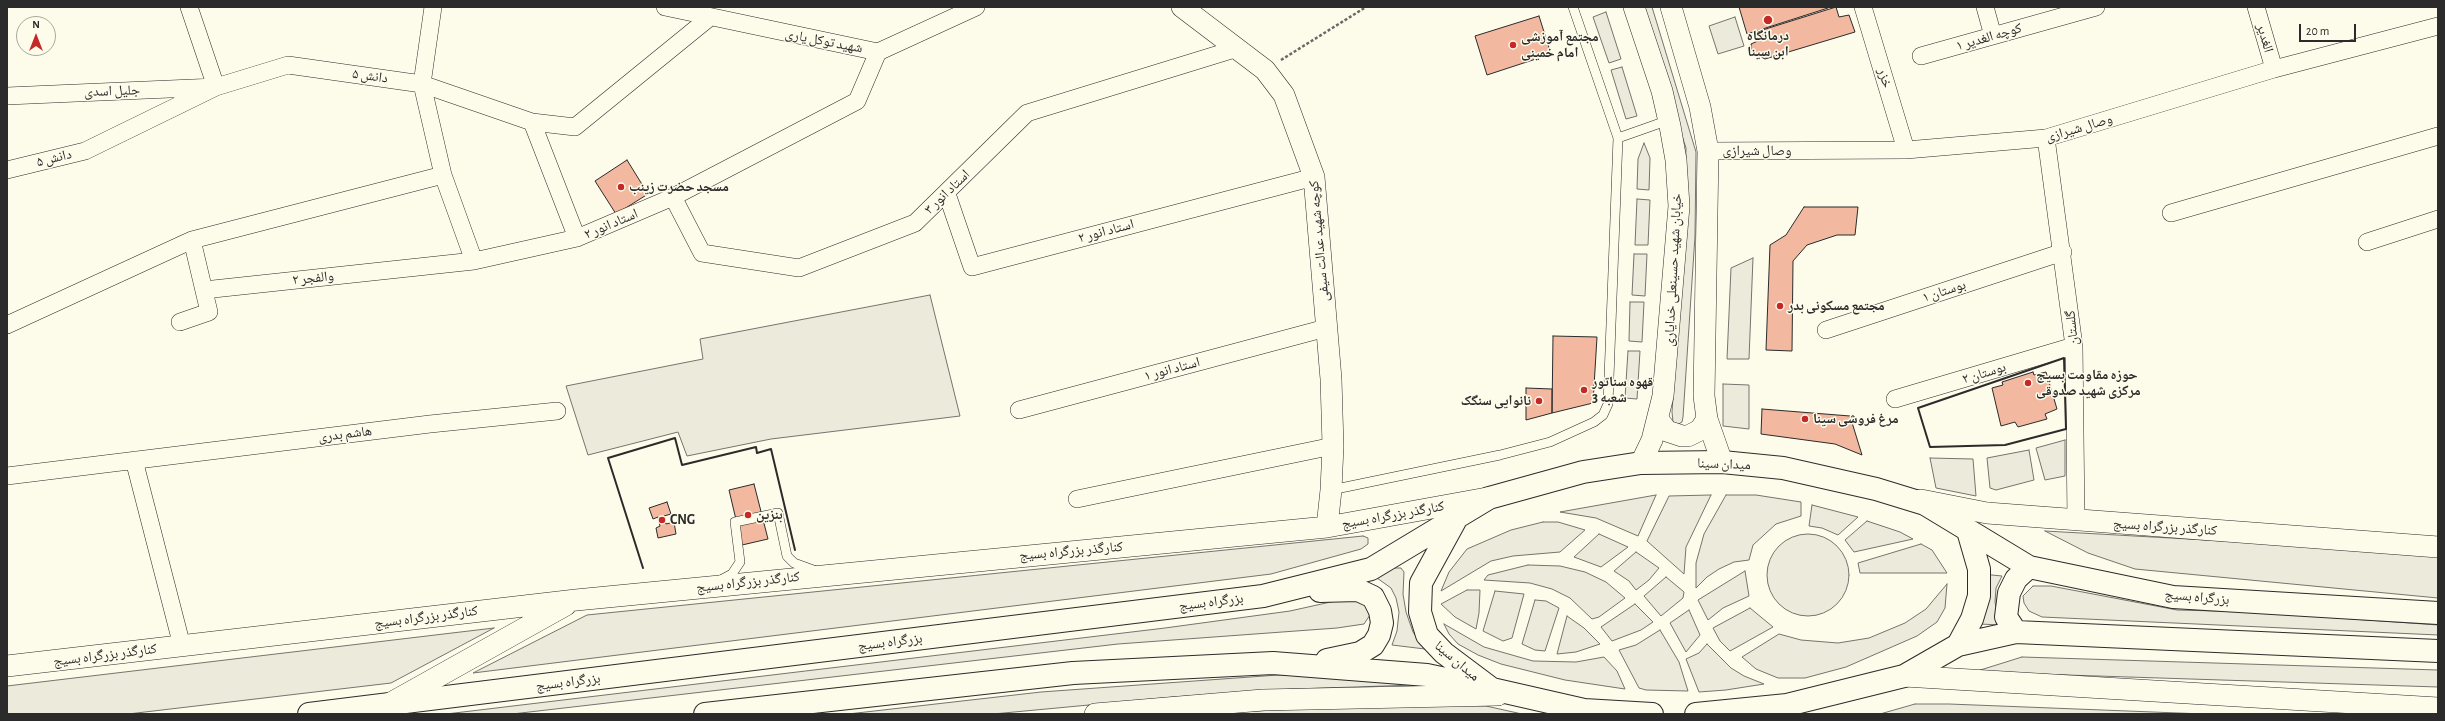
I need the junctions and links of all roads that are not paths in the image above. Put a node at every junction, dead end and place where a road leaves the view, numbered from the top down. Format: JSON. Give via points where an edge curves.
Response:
{"nodes":[{"id":1,"x":189,"y":7,"type":"edge"},
{"id":2,"x":433,"y":7,"type":"edge"},
{"id":3,"x":665,"y":7,"type":"edge"},
{"id":4,"x":976,"y":7,"type":"edge"},
{"id":5,"x":1182,"y":7,"type":"edge"},
{"id":6,"x":1574,"y":7,"type":"edge"},
{"id":7,"x":1634,"y":7,"type":"edge"},
{"id":8,"x":1671,"y":7,"type":"edge"},
{"id":9,"x":1863,"y":7,"type":"edge"},
{"id":10,"x":1985,"y":7,"type":"edge"},
{"id":11,"x":2096,"y":7,"type":"edge"},
{"id":12,"x":2256,"y":7,"type":"edge"},
{"id":13,"x":709,"y":18,"type":"junction"},
{"id":14,"x":2437,"y":28,"type":"edge"},
{"id":15,"x":1994,"y":36,"type":"junction"},
{"id":16,"x":1235,"y":49,"type":"junction"},
{"id":17,"x":878,"y":52,"type":"junction"},
{"id":18,"x":1921,"y":56,"type":"dead end"},
{"id":19,"x":2274,"y":69,"type":"junction"},
{"id":20,"x":422,"y":84,"type":"junction"},
{"id":21,"x":216,"y":87,"type":"junction"},
{"id":22,"x":7,"y":96,"type":"edge"},
{"id":23,"x":1668,"y":120,"type":"junction"},
{"id":24,"x":532,"y":122,"type":"junction"},
{"id":25,"x":2438,"y":136,"type":"edge"},
{"id":26,"x":1618,"y":138,"type":"junction"},
{"id":27,"x":2046,"y":138,"type":"junction"},
{"id":28,"x":1906,"y":150,"type":"junction"},
{"id":29,"x":1708,"y":151,"type":"junction"},
{"id":30,"x":7,"y":170,"type":"edge"},
{"id":31,"x":443,"y":175,"type":"junction"},
{"id":32,"x":1314,"y":177,"type":"junction"},
{"id":33,"x":946,"y":194,"type":"junction"},
{"id":34,"x":673,"y":197,"type":"junction"},
{"id":35,"x":2171,"y":213,"type":"dead end"},
{"id":36,"x":2438,"y":219,"type":"edge"},
{"id":37,"x":577,"y":238,"type":"junction"},
{"id":38,"x":192,"y":240,"type":"junction"},
{"id":39,"x":2367,"y":242,"type":"dead end"},
{"id":40,"x":2063,"y":252,"type":"junction"},
{"id":41,"x":474,"y":261,"type":"junction"},
{"id":42,"x":204,"y":290,"type":"junction"},
{"id":43,"x":180,"y":322,"type":"dead end"},
{"id":44,"x":7,"y":325,"type":"edge"},
{"id":45,"x":1326,"y":328,"type":"junction"},
{"id":46,"x":1826,"y":330,"type":"dead end"},
{"id":47,"x":2074,"y":346,"type":"junction"},
{"id":48,"x":1895,"y":400,"type":"dead end"},
{"id":49,"x":1019,"y":410,"type":"dead end"},
{"id":50,"x":557,"y":411,"type":"dead end"},
{"id":51,"x":1658,"y":419,"type":"junction"},
{"id":52,"x":1707,"y":419,"type":"junction"},
{"id":53,"x":1333,"y":446,"type":"junction"},
{"id":54,"x":134,"y":460,"type":"junction"},
{"id":55,"x":1722,"y":462,"type":"junction"},
{"id":56,"x":1641,"y":463,"type":"junction"},
{"id":57,"x":7,"y":476,"type":"edge"},
{"id":58,"x":1331,"y":490,"type":"junction"},
{"id":59,"x":1893,"y":494,"type":"junction"},
{"id":60,"x":1489,"y":498,"type":"junction"},
{"id":61,"x":1077,"y":499,"type":"dead end"},
{"id":62,"x":1456,"y":520,"type":"junction"},
{"id":63,"x":2076,"y":520,"type":"junction"},
{"id":64,"x":1327,"y":527,"type":"junction"},
{"id":65,"x":1968,"y":531,"type":"junction"},
{"id":66,"x":2438,"y":547,"type":"edge"},
{"id":67,"x":2029,"y":567,"type":"junction"},
{"id":68,"x":823,"y":574,"type":"junction"},
{"id":69,"x":709,"y":586,"type":"junction"},
{"id":70,"x":1263,"y":596,"type":"junction"},
{"id":71,"x":576,"y":600,"type":"junction"},
{"id":72,"x":2438,"y":613,"type":"edge"},
{"id":73,"x":2016,"y":632,"type":"junction"},
{"id":74,"x":1958,"y":645,"type":"junction"},
{"id":75,"x":182,"y":646,"type":"junction"},
{"id":76,"x":2438,"y":652,"type":"edge"},
{"id":77,"x":1273,"y":663,"type":"junction"},
{"id":78,"x":7,"y":666,"type":"edge"},
{"id":79,"x":1904,"y":676,"type":"junction"},
{"id":80,"x":1492,"y":689,"type":"junction"},
{"id":81,"x":1515,"y":694,"type":"junction"},
{"id":82,"x":388,"y":704,"type":"junction"},
{"id":83,"x":2438,"y":708,"type":"edge"},
{"id":84,"x":1783,"y":710,"type":"edge"},
{"id":85,"x":309,"y":714,"type":"edge"},
{"id":86,"x":705,"y":714,"type":"edge"},
{"id":87,"x":1095,"y":714,"type":"edge"},
{"id":88,"x":1652,"y":714,"type":"edge"},
{"id":89,"x":1696,"y":714,"type":"edge"}],
"edges":[{"from":1,"to":21,"type":"street"},
{"from":2,"to":20,"type":"street"},
{"from":3,"to":13,"type":"street","name":"شهید توکل یاری"},
{"from":4,"to":17,"type":"street","name":"شهید توکل یاری"},
{"from":5,"to":16,"type":"street","name":"کوچه شهید عدالت سیفی"},
{"from":6,"to":26,"type":"lane"},
{"from":7,"to":23,"type":"street","name":"خیابان شهید حسینعلی خدایاری","via":[[1662,91]]},
{"from":8,"to":29,"type":"street","via":[[1698,100]]},
{"from":9,"to":28,"type":"street","name":"خزر"},
{"from":10,"to":15,"type":"street"},
{"from":11,"to":15,"type":"street","name":"کوچه الغدیر ۱"},
{"from":12,"to":19,"type":"street","name":"الغدیر"},
{"from":13,"to":17,"type":"street","name":"شهید توکل یاری"},
{"from":13,"to":24,"type":"street","name":"دانش ۵","via":[[576,127]]},
{"from":14,"to":19,"type":"street","name":"وصال شیرازی"},
{"from":15,"to":18,"type":"street","name":"کوچه الغدیر ۱"},
{"from":16,"to":32,"type":"street","name":"کوچه شهید عدالت سیفی","via":[[1265,70],[1284,95]]},
{"from":16,"to":33,"type":"street","name":"استاد انور ۳","via":[[1026,113]]},
{"from":17,"to":34,"type":"street","name":"استاد انور ۲","via":[[857,101]]},
{"from":19,"to":27,"type":"street","name":"وصال شیرازی"},
{"from":20,"to":21,"type":"street","name":"دانش ۵","via":[[288,65]]},
{"from":20,"to":24,"type":"street","name":"دانش ۵"},
{"from":20,"to":31,"type":"street"},
{"from":21,"to":22,"type":"street","name":"جلیل اسدی"},
{"from":21,"to":30,"type":"street","name":"دانش ۵","via":[[85,151]]},
{"from":23,"to":26,"type":"lane"},
{"from":23,"to":51,"type":"street","name":"خیابان شهید حسینعلی خدایاری","via":[[1676,160],[1679,206],[1667,360]]},
{"from":24,"to":37,"type":"street"},
{"from":25,"to":35,"type":"street"},
{"from":26,"to":58,"type":"lane","via":[[1608,404],[1603,415],[1594,422],[1550,442],[1500,456]]},
{"from":27,"to":28,"type":"street","name":"وصال شیرازی"},
{"from":27,"to":40,"type":"street","name":"گلستان"},
{"from":28,"to":29,"type":"street","name":"وصال شیرازی"},
{"from":29,"to":52,"type":"street","via":[[1704,369]]},
{"from":31,"to":38,"type":"street"},
{"from":31,"to":41,"type":"street"},
{"from":32,"to":33,"type":"street","name":"استاد انور ۲","via":[[972,267]]},
{"from":32,"to":45,"type":"street","name":"کوچه شهید عدالت سیفی"},
{"from":33,"to":34,"type":"street","name":"استاد انور ۳","via":[[915,223],[799,268],[702,253]]},
{"from":34,"to":37,"type":"street","name":"استاد انور ۲"},
{"from":36,"to":39,"type":"street"},
{"from":37,"to":41,"type":"street","name":"استاد انور ۲"},
{"from":38,"to":42,"type":"street"},
{"from":38,"to":44,"type":"street"},
{"from":40,"to":46,"type":"street","name":"بوستان ۱"},
{"from":40,"to":47,"type":"street","name":"گلستان"},
{"from":41,"to":42,"type":"street","name":"والفجر ۲"},
{"from":42,"to":43,"type":"street","via":[[209,312]]},
{"from":45,"to":49,"type":"street","name":"استاد انور ۱"},
{"from":45,"to":53,"type":"street","name":"کوچه شهید عدالت سیفی"},
{"from":47,"to":48,"type":"street","name":"بوستان ۲"},
{"from":47,"to":63,"type":"street","name":"گلستان"},
{"from":50,"to":54,"type":"street","name":"هاشم بدری"},
{"from":51,"to":52,"type":"street","via":[[1667,431],[1682,436],[1700,430]]},
{"from":51,"to":56,"type":"street","name":"خیابان شهید حسینعلی خدایاری"},
{"from":52,"to":55,"type":"street"},
{"from":53,"to":58,"type":"street","name":"کوچه شهید عدالت سیفی"},
{"from":53,"to":61,"type":"street"},
{"from":54,"to":57,"type":"street","name":"هاشم بدری"},
{"from":54,"to":75,"type":"street"},
{"from":55,"to":56,"type":"highway","name":"میدان سینا"},
{"from":55,"to":59,"type":"highway","name":"میدان سینا","via":[[1783,468]]},
{"from":56,"to":60,"type":"highway","name":"میدان سینا","via":[[1583,472]]},
{"from":58,"to":64,"type":"street","name":"کوچه شهید عدالت سیفی"},
{"from":59,"to":63,"type":"street","name":"کنارگذر بزرگراه بسیج","via":[[1987,513]]},
{"from":59,"to":65,"type":"highway","name":"میدان سینا","via":[[1925,504]]},
{"from":60,"to":62,"type":"highway","name":"میدان سینا"},
{"from":60,"to":64,"type":"street","name":"کنارگذر بزرگراه بسیج"},
{"from":62,"to":70,"type":"highway","name":"بزرگراه بسیج","via":[[1371,569]]},
{"from":62,"to":80,"type":"highway","name":"میدان سینا","via":[[1421,583],[1420,612],[1427,635],[1444,653]]},
{"from":63,"to":66,"type":"street","name":"کنارگذر بزرگراه بسیج"},
{"from":64,"to":68,"type":"street","name":"کنارگذر بزرگراه بسیج"},
{"from":65,"to":67,"type":"highway","name":"بزرگراه بسیج"},
{"from":65,"to":74,"type":"highway","via":[[1979,569],[1979,596],[1972,619]]},
{"from":67,"to":72,"type":"highway","name":"بزرگراه بسیج","via":[[2174,597]]},
{"from":67,"to":73,"type":"highway","via":[[2016,579],[2008,592],[2006,617]]},
{"from":68,"to":69,"type":"street","name":"کنارگذر بزرگراه بسیج"},
{"from":68,"to":69,"type":"lane","via":[[794,563],[787,556],[778,513],[735,522],[740,562],[732,574]]},
{"from":69,"to":71,"type":"street","name":"کنارگذر بزرگراه بسیج"},
{"from":70,"to":77,"type":"highway","via":[[1341,589],[1358,590],[1373,597],[1380,611],[1382,623],[1380,636],[1373,645],[1360,653],[1332,659]]},
{"from":70,"to":82,"type":"highway","name":"بزرگراه بسیج"},
{"from":71,"to":75,"type":"street","name":"کنارگذر بزرگراه بسیج"},
{"from":71,"to":82,"type":"street"},
{"from":73,"to":74,"type":"highway"},
{"from":73,"to":76,"type":"highway","via":[[2167,637]]},
{"from":74,"to":79,"type":"highway"},
{"from":75,"to":78,"type":"street","name":"کنارگذر بزرگراه بسیج"},
{"from":77,"to":80,"type":"highway","via":[[1427,675]]},
{"from":77,"to":86,"type":"highway","via":[[1073,673]]},
{"from":79,"to":83,"type":"street"},
{"from":79,"to":84,"type":"highway"},
{"from":80,"to":81,"type":"highway","name":"میدان سینا"},
{"from":81,"to":87,"type":"street","via":[[1263,700]]},
{"from":81,"to":88,"type":"highway","name":"میدان سینا","via":[[1584,710]]},
{"from":82,"to":85,"type":"highway","name":"بزرگراه بسیج"},
{"from":84,"to":89,"type":"highway"}]}
